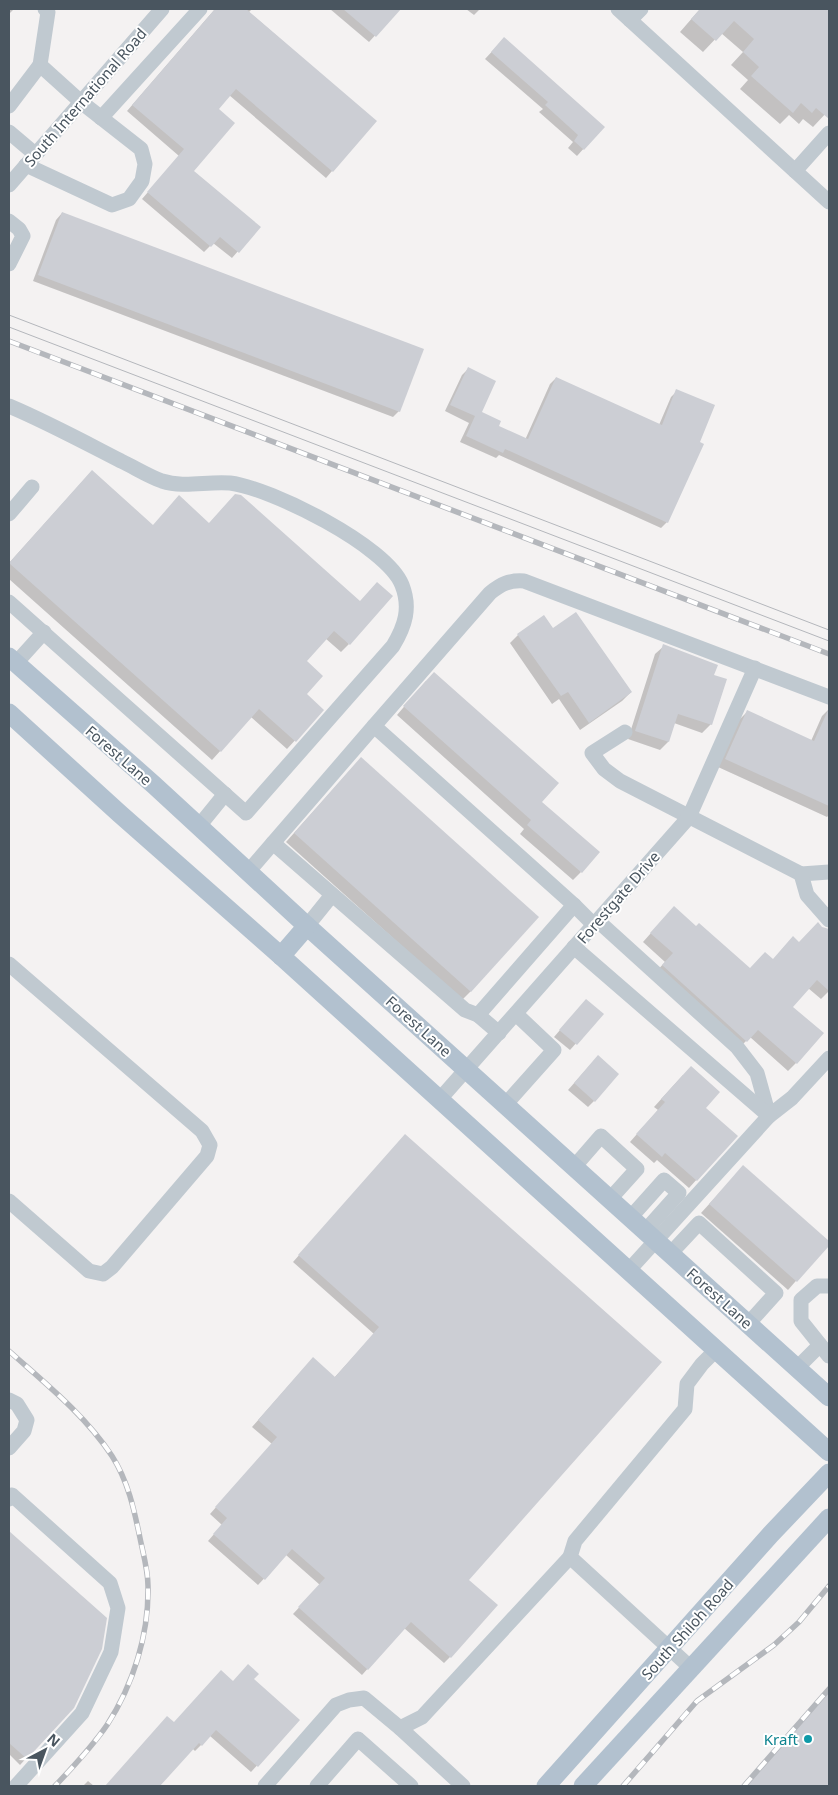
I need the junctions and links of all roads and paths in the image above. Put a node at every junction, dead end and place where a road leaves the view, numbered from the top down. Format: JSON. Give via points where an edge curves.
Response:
{"nodes":[{"id":1,"x":45,"y":9,"type":"edge"},
{"id":2,"x":162,"y":9,"type":"edge"},
{"id":3,"x":200,"y":9,"type":"edge"},
{"id":4,"x":618,"y":9,"type":"edge"},
{"id":5,"x":641,"y":9,"type":"edge"},
{"id":6,"x":630,"y":20,"type":"junction"},
{"id":7,"x":40,"y":65,"type":"junction"},
{"id":8,"x":81,"y":102,"type":"junction"},
{"id":9,"x":9,"y":106,"type":"edge"},
{"id":10,"x":101,"y":118,"type":"junction"},
{"id":11,"x":9,"y":132,"type":"edge"},
{"id":12,"x":829,"y":133,"type":"edge"},
{"id":13,"x":30,"y":160,"type":"junction"},
{"id":14,"x":795,"y":171,"type":"junction"},
{"id":15,"x":9,"y":185,"type":"edge"},
{"id":16,"x":827,"y":195,"type":"edge"},
{"id":17,"x":9,"y":221,"type":"edge"},
{"id":18,"x":9,"y":264,"type":"edge"},
{"id":19,"x":9,"y":406,"type":"edge"},
{"id":20,"x":32,"y":487,"type":"dead end"},
{"id":21,"x":9,"y":514,"type":"edge"},
{"id":22,"x":9,"y":602,"type":"edge"},
{"id":23,"x":44,"y":632,"type":"junction"},
{"id":24,"x":11,"y":664,"type":"edge"},
{"id":25,"x":755,"y":668,"type":"junction"},
{"id":26,"x":829,"y":697,"type":"edge"},
{"id":27,"x":9,"y":713,"type":"edge"},
{"id":28,"x":374,"y":726,"type":"junction"},
{"id":29,"x":625,"y":732,"type":"dead end"},
{"id":30,"x":225,"y":794,"type":"junction"},
{"id":31,"x":689,"y":817,"type":"junction"},
{"id":32,"x":199,"y":826,"type":"junction"},
{"id":33,"x":273,"y":843,"type":"junction"},
{"id":34,"x":248,"y":872,"type":"junction"},
{"id":35,"x":829,"y":872,"type":"edge"},
{"id":36,"x":801,"y":874,"type":"junction"},
{"id":37,"x":332,"y":895,"type":"junction"},
{"id":38,"x":574,"y":905,"type":"junction"},
{"id":39,"x":829,"y":920,"type":"edge"},
{"id":40,"x":596,"y":923,"type":"junction"},
{"id":41,"x":307,"y":926,"type":"junction"},
{"id":42,"x":574,"y":947,"type":"junction"},
{"id":43,"x":281,"y":956,"type":"junction"},
{"id":44,"x":9,"y":964,"type":"edge"},
{"id":45,"x":478,"y":1014,"type":"junction"},
{"id":46,"x":516,"y":1014,"type":"junction"},
{"id":47,"x":499,"y":1033,"type":"junction"},
{"id":48,"x":829,"y":1058,"type":"edge"},
{"id":49,"x":467,"y":1069,"type":"junction"},
{"id":50,"x":440,"y":1100,"type":"junction"},
{"id":51,"x":505,"y":1105,"type":"junction"},
{"id":52,"x":769,"y":1116,"type":"junction"},
{"id":53,"x":574,"y":1167,"type":"junction"},
{"id":54,"x":610,"y":1199,"type":"junction"},
{"id":55,"x":9,"y":1201,"type":"edge"},
{"id":56,"x":630,"y":1218,"type":"junction"},
{"id":57,"x":650,"y":1235,"type":"junction"},
{"id":58,"x":670,"y":1254,"type":"junction"},
{"id":59,"x":629,"y":1270,"type":"junction"},
{"id":60,"x":829,"y":1286,"type":"edge"},
{"id":61,"x":748,"y":1324,"type":"junction"},
{"id":62,"x":716,"y":1350,"type":"junction"},
{"id":63,"x":825,"y":1350,"type":"edge"},
{"id":64,"x":797,"y":1368,"type":"junction"},
{"id":65,"x":829,"y":1397,"type":"edge"},
{"id":66,"x":9,"y":1400,"type":"edge"},
{"id":67,"x":9,"y":1448,"type":"edge"},
{"id":68,"x":829,"y":1452,"type":"edge"},
{"id":69,"x":829,"y":1473,"type":"edge"},
{"id":70,"x":9,"y":1499,"type":"edge"},
{"id":71,"x":829,"y":1518,"type":"edge"},
{"id":72,"x":570,"y":1557,"type":"junction"},
{"id":73,"x":669,"y":1648,"type":"junction"},
{"id":74,"x":691,"y":1668,"type":"junction"},
{"id":75,"x":400,"y":1728,"type":"junction"},
{"id":76,"x":446,"y":1781,"type":"edge"},
{"id":77,"x":16,"y":1786,"type":"edge"},
{"id":78,"x":264,"y":1786,"type":"edge"},
{"id":79,"x":317,"y":1786,"type":"edge"},
{"id":80,"x":411,"y":1786,"type":"edge"},
{"id":81,"x":463,"y":1786,"type":"edge"},
{"id":82,"x":546,"y":1786,"type":"edge"},
{"id":83,"x":583,"y":1786,"type":"edge"}],
"edges":[{"from":1,"to":7,"type":"street","via":[[48,12]]},
{"from":2,"to":8,"type":"street","name":"South International Road"},
{"from":3,"to":10,"type":"street"},
{"from":4,"to":6,"type":"street"},
{"from":5,"to":6,"type":"street"},
{"from":6,"to":14,"type":"street"},
{"from":7,"to":8,"type":"street"},
{"from":7,"to":9,"type":"street"},
{"from":8,"to":10,"type":"street"},
{"from":8,"to":13,"type":"street","name":"South International Road"},
{"from":10,"to":13,"type":"street","via":[[141,149],[145,164],[142,181],[130,198],[112,205]]},
{"from":11,"to":13,"type":"street"},
{"from":12,"to":14,"type":"street"},
{"from":13,"to":15,"type":"street","name":"South International Road"},
{"from":14,"to":16,"type":"street"},
{"from":17,"to":18,"type":"street","via":[[23,236]]},
{"from":19,"to":30,"type":"street","via":[[162,481],[189,485],[230,484],[272,495],[370,548],[393,569],[403,585],[404,628],[393,646],[246,814]]},
{"from":20,"to":21,"type":"street"},
{"from":22,"to":23,"type":"street"},
{"from":23,"to":24,"type":"street"},
{"from":23,"to":30,"type":"street"},
{"from":24,"to":32,"type":"main road","name":"Forest Lane"},
{"from":25,"to":26,"type":"street"},
{"from":25,"to":28,"type":"street","via":[[524,581],[513,580],[490,593]]},
{"from":25,"to":31,"type":"street","name":"Forestgate Drive"},
{"from":27,"to":43,"type":"main road"},
{"from":28,"to":33,"type":"street"},
{"from":28,"to":38,"type":"street"},
{"from":29,"to":31,"type":"street","via":[[592,753],[604,769],[620,781]]},
{"from":30,"to":32,"type":"street"},
{"from":31,"to":36,"type":"street"},
{"from":31,"to":40,"type":"street","name":"Forestgate Drive"},
{"from":32,"to":34,"type":"main road","name":"Forest Lane"},
{"from":33,"to":34,"type":"street"},
{"from":33,"to":37,"type":"street"},
{"from":34,"to":41,"type":"main road","name":"Forest Lane"},
{"from":35,"to":36,"type":"street"},
{"from":36,"to":39,"type":"street","via":[[807,895]]},
{"from":37,"to":41,"type":"street"},
{"from":37,"to":45,"type":"street","via":[[465,1010]]},
{"from":38,"to":40,"type":"street"},
{"from":38,"to":45,"type":"street"},
{"from":40,"to":42,"type":"street","name":"Forestgate Drive"},
{"from":40,"to":52,"type":"street","via":[[737,1047],[756,1073]]},
{"from":41,"to":43,"type":"main road"},
{"from":41,"to":49,"type":"main road","name":"Forest Lane"},
{"from":42,"to":46,"type":"street","name":"Forestgate Drive"},
{"from":42,"to":52,"type":"street"},
{"from":43,"to":50,"type":"main road"},
{"from":44,"to":55,"type":"street","via":[[202,1131],[210,1145],[207,1156],[103,1274],[89,1271]]},
{"from":45,"to":47,"type":"street"},
{"from":46,"to":47,"type":"street","name":"Forestgate Drive"},
{"from":46,"to":51,"type":"street","via":[[554,1050]]},
{"from":47,"to":49,"type":"street","name":"Forestgate Drive"},
{"from":48,"to":52,"type":"street","via":[[792,1098]]},
{"from":49,"to":50,"type":"street","name":"Forestgate Drive"},
{"from":49,"to":51,"type":"main road","name":"Forest Lane"},
{"from":50,"to":59,"type":"main road"},
{"from":51,"to":53,"type":"main road","name":"Forest Lane"},
{"from":52,"to":57,"type":"street"},
{"from":53,"to":54,"type":"main road","name":"Forest Lane"},
{"from":53,"to":54,"type":"street","via":[[602,1136],[637,1169]]},
{"from":54,"to":56,"type":"main road","name":"Forest Lane"},
{"from":56,"to":57,"type":"main road","name":"Forest Lane"},
{"from":56,"to":57,"type":"street","via":[[664,1180],[678,1193]]},
{"from":57,"to":58,"type":"main road","name":"Forest Lane"},
{"from":57,"to":59,"type":"street"},
{"from":58,"to":61,"type":"main road","name":"Forest Lane"},
{"from":58,"to":61,"type":"street","via":[[699,1223],[776,1293]]},
{"from":59,"to":62,"type":"main road"},
{"from":60,"to":63,"type":"street","via":[[817,1286],[801,1300],[801,1320]]},
{"from":61,"to":64,"type":"main road","name":"Forest Lane"},
{"from":62,"to":68,"type":"main road"},
{"from":62,"to":72,"type":"street","via":[[687,1384],[685,1409],[575,1541]]},
{"from":63,"to":64,"type":"street"},
{"from":64,"to":65,"type":"main road","name":"Forest Lane"},
{"from":66,"to":67,"type":"street","via":[[17,1404],[27,1420],[24,1432]]},
{"from":69,"to":73,"type":"main road","name":"South Shiloh Road"},
{"from":70,"to":77,"type":"street","via":[[12,1495],[110,1583],[118,1608],[111,1652],[82,1713]]},
{"from":71,"to":74,"type":"main road","name":"South Shiloh Road"},
{"from":72,"to":73,"type":"street"},
{"from":72,"to":75,"type":"street","via":[[422,1717]]},
{"from":73,"to":74,"type":"street"},
{"from":73,"to":82,"type":"main road","name":"South Shiloh Road"},
{"from":74,"to":83,"type":"main road","name":"South Shiloh Road"},
{"from":75,"to":76,"type":"street"},
{"from":75,"to":78,"type":"street","via":[[364,1698],[336,1705]]},
{"from":76,"to":81,"type":"street"},
{"from":79,"to":80,"type":"street","via":[[358,1739]]}]}
